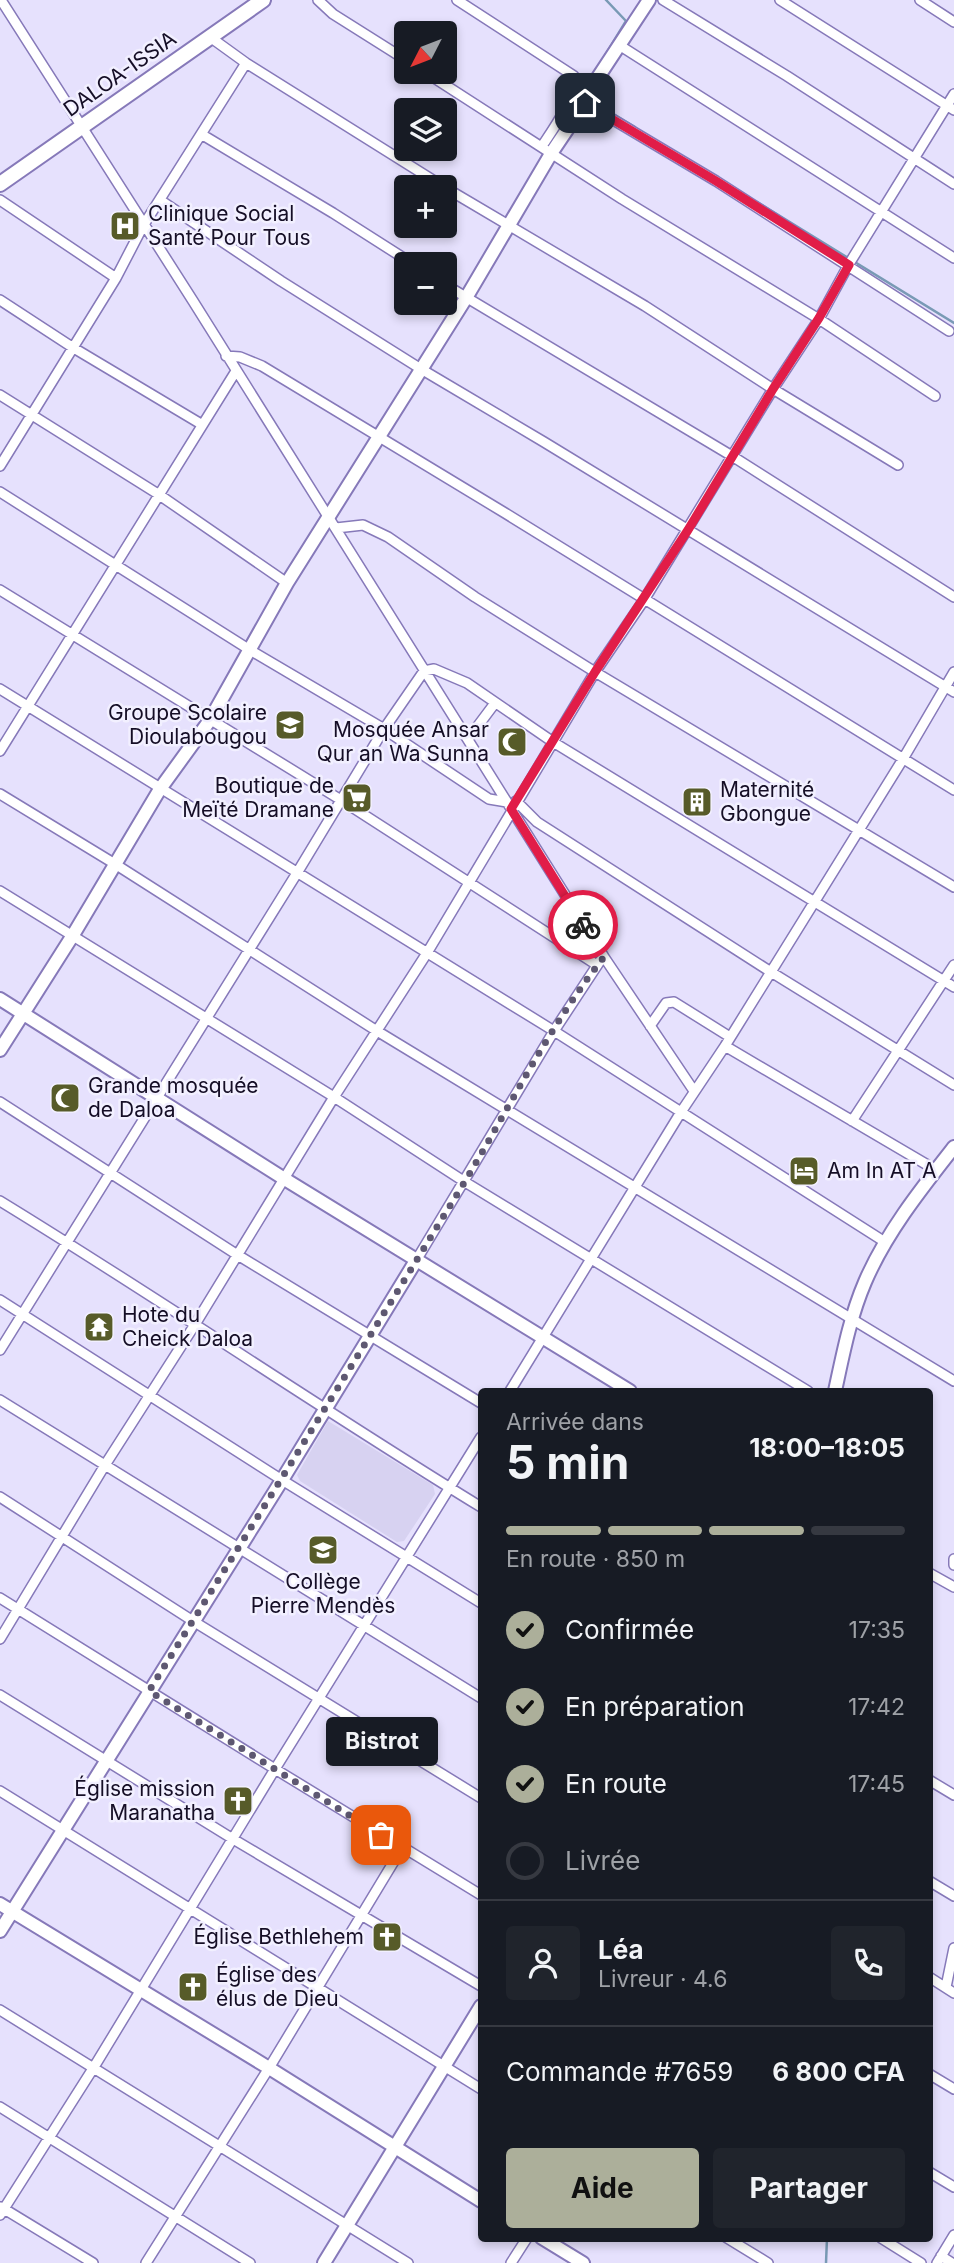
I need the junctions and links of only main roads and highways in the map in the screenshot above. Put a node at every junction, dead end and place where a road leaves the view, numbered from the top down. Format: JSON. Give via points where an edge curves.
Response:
{"nodes":[{"id":1,"x":257,"y":2,"type":"edge"},
{"id":2,"x":0,"y":184,"type":"edge"}],
"edges":[{"from":1,"to":2,"type":"main road","name":"DALOA-ISSIA"}]}
